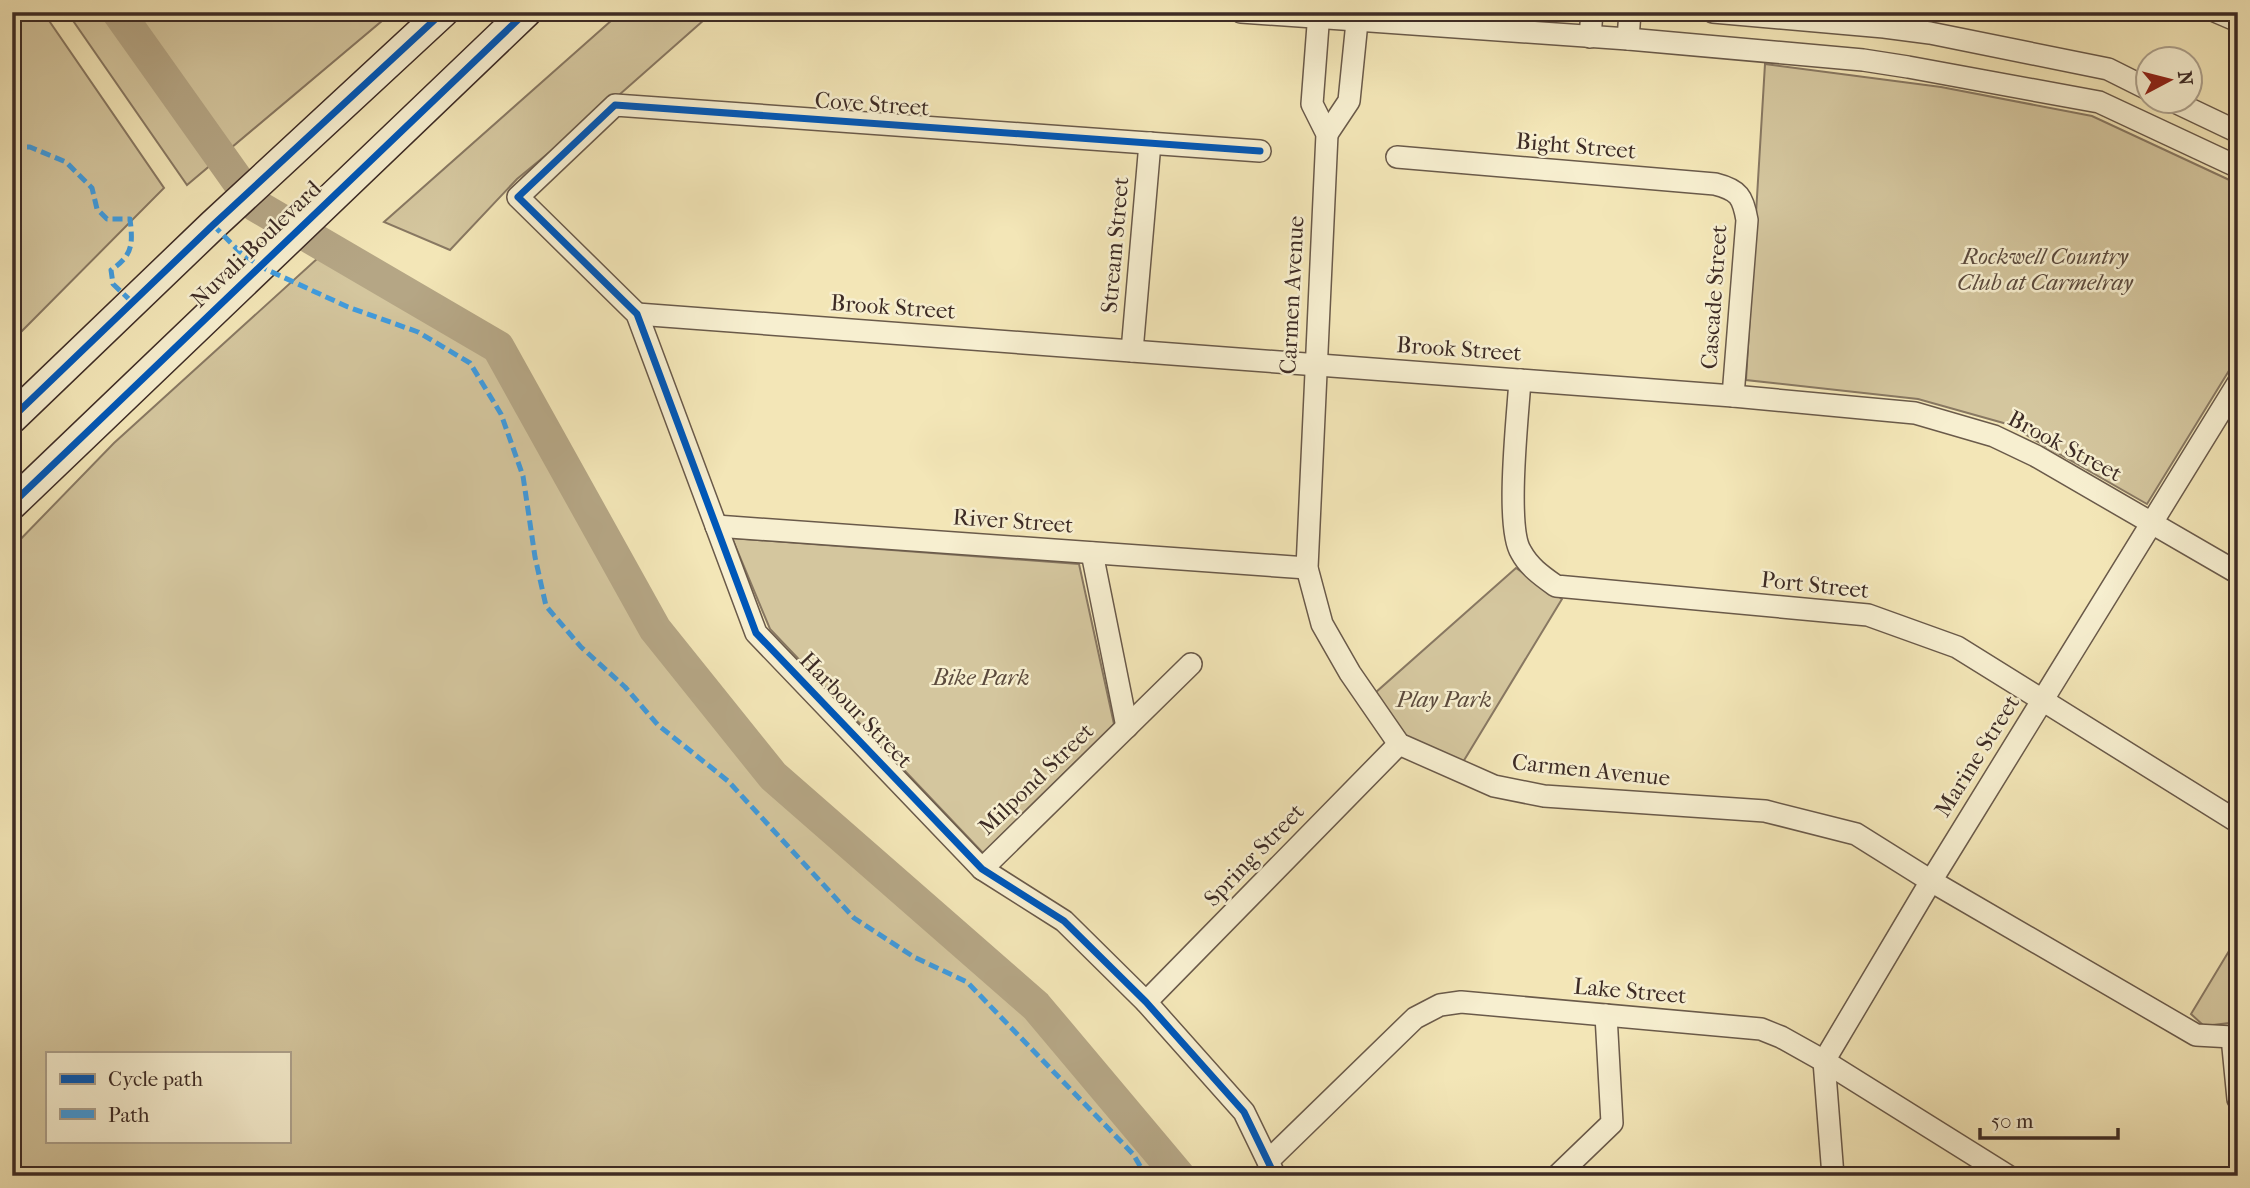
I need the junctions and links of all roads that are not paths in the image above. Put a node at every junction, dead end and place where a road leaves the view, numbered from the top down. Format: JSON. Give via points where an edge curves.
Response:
{"nodes":[{"id":1,"x":443,"y":12,"type":"edge"},
{"id":2,"x":526,"y":12,"type":"edge"},
{"id":3,"x":1241,"y":12,"type":"edge"},
{"id":4,"x":1592,"y":12,"type":"edge"},
{"id":5,"x":1630,"y":12,"type":"edge"},
{"id":6,"x":1713,"y":12,"type":"edge"},
{"id":7,"x":2217,"y":12,"type":"edge"},
{"id":8,"x":1319,"y":16,"type":"edge"},
{"id":9,"x":1357,"y":17,"type":"edge"},
{"id":10,"x":2238,"y":22,"type":"edge"},
{"id":11,"x":1590,"y":37,"type":"junction"},
{"id":12,"x":1628,"y":39,"type":"junction"},
{"id":13,"x":2134,"y":82,"type":"edge"},
{"id":14,"x":2204,"y":116,"type":"edge"},
{"id":15,"x":2238,"y":132,"type":"edge"},
{"id":16,"x":1327,"y":134,"type":"junction"},
{"id":17,"x":1150,"y":143,"type":"junction"},
{"id":18,"x":1260,"y":151,"type":"dead end"},
{"id":19,"x":1397,"y":158,"type":"dead end"},
{"id":20,"x":2238,"y":167,"type":"edge"},
{"id":21,"x":518,"y":197,"type":"joint"},
{"id":22,"x":1744,"y":201,"type":"joint"},
{"id":23,"x":637,"y":314,"type":"junction"},
{"id":24,"x":1132,"y":351,"type":"junction"},
{"id":25,"x":1315,"y":365,"type":"junction"},
{"id":26,"x":1520,"y":380,"type":"junction"},
{"id":27,"x":2238,"y":383,"type":"edge"},
{"id":28,"x":1733,"y":396,"type":"junction"},
{"id":29,"x":12,"y":418,"type":"edge"},
{"id":30,"x":12,"y":504,"type":"edge"},
{"id":31,"x":2151,"y":523,"type":"junction"},
{"id":32,"x":716,"y":526,"type":"junction"},
{"id":33,"x":1092,"y":553,"type":"junction"},
{"id":34,"x":1307,"y":568,"type":"junction"},
{"id":35,"x":2238,"y":573,"type":"edge"},
{"id":36,"x":1191,"y":664,"type":"dead end"},
{"id":37,"x":2042,"y":700,"type":"junction"},
{"id":38,"x":1127,"y":727,"type":"junction"},
{"id":39,"x":1399,"y":744,"type":"junction"},
{"id":40,"x":2238,"y":822,"type":"edge"},
{"id":41,"x":982,"y":869,"type":"junction"},
{"id":42,"x":1931,"y":881,"type":"junction"},
{"id":43,"x":1146,"y":1002,"type":"junction"},
{"id":44,"x":1605,"y":1015,"type":"junction"},
{"id":45,"x":2235,"y":1036,"type":"edge"},
{"id":46,"x":1824,"y":1061,"type":"junction"},
{"id":47,"x":2238,"y":1099,"type":"edge"},
{"id":48,"x":1272,"y":1168,"type":"edge"},
{"id":49,"x":1558,"y":1176,"type":"edge"},
{"id":50,"x":1833,"y":1176,"type":"edge"},
{"id":51,"x":2008,"y":1176,"type":"edge"}],
"edges":[{"from":1,"to":29,"type":"street","name":"Nuvali Boulevard"},
{"from":2,"to":30,"type":"street","name":"Nuvali Boulevard"},
{"from":3,"to":8,"type":"street"},
{"from":4,"to":11,"type":"street"},
{"from":5,"to":12,"type":"street"},
{"from":6,"to":13,"type":"street","via":[[1930,33],[2108,69]]},
{"from":7,"to":10,"type":"street"},
{"from":8,"to":9,"type":"street"},
{"from":8,"to":16,"type":"street","name":"Carmen Avenue","via":[[1312,104]]},
{"from":9,"to":11,"type":"street"},
{"from":9,"to":16,"type":"street","via":[[1349,101]]},
{"from":11,"to":12,"type":"street"},
{"from":12,"to":20,"type":"street","via":[[1863,60],[2099,102]]},
{"from":14,"to":15,"type":"street"},
{"from":16,"to":25,"type":"street","name":"Carmen Avenue"},
{"from":17,"to":18,"type":"street","name":"Cove Street"},
{"from":17,"to":21,"type":"street","name":"Cove Street","via":[[615,106]]},
{"from":17,"to":24,"type":"street","name":"Stream Street"},
{"from":19,"to":22,"type":"street","name":"Bight Street","via":[[1715,184],[1732,188]]},
{"from":21,"to":23,"type":"street","name":"Harbour Street"},
{"from":22,"to":28,"type":"street","name":"Cascade Street","via":[[1747,220]]},
{"from":23,"to":24,"type":"street","name":"Brook Street"},
{"from":23,"to":32,"type":"street","name":"Harbour Street"},
{"from":24,"to":25,"type":"street","name":"Brook Street"},
{"from":25,"to":26,"type":"street","name":"Brook Street"},
{"from":25,"to":34,"type":"street","name":"Carmen Avenue"},
{"from":26,"to":28,"type":"street","name":"Brook Street"},
{"from":26,"to":37,"type":"street","name":"Port Street","via":[[1513,522],[1519,551],[1536,572],[1556,586],[1868,615],[1957,647]]},
{"from":27,"to":31,"type":"street","name":"Marine Street"},
{"from":28,"to":31,"type":"street","name":"Brook Street","via":[[1915,413],[1994,436]]},
{"from":31,"to":35,"type":"street","name":"Brook Street"},
{"from":31,"to":37,"type":"street","name":"Marine Street"},
{"from":32,"to":33,"type":"street","name":"River Street"},
{"from":32,"to":41,"type":"street","name":"Harbour Street","via":[[756,633]]},
{"from":33,"to":34,"type":"street","name":"River Street"},
{"from":33,"to":38,"type":"street","name":"Milpond Street"},
{"from":34,"to":39,"type":"street","name":"Carmen Avenue","via":[[1322,624]]},
{"from":36,"to":38,"type":"street","name":"Milpond Street"},
{"from":37,"to":40,"type":"street","name":"Port Street"},
{"from":37,"to":42,"type":"street","name":"Marine Street"},
{"from":38,"to":41,"type":"street","name":"Milpond Street"},
{"from":39,"to":42,"type":"street","name":"Carmen Avenue","via":[[1494,786],[1544,796],[1765,811],[1815,823],[1856,834]]},
{"from":39,"to":43,"type":"street","name":"Spring Street"},
{"from":41,"to":43,"type":"street","name":"Harbour Street","via":[[1064,922]]},
{"from":42,"to":45,"type":"street","name":"Carmen Avenue","via":[[2196,1035]]},
{"from":42,"to":46,"type":"street","name":"Marine Street"},
{"from":43,"to":48,"type":"street","name":"Harbour Street","via":[[1244,1112]]},
{"from":44,"to":46,"type":"street","name":"Lake Street","via":[[1761,1029]]},
{"from":44,"to":48,"type":"street","name":"Lake Street","via":[[1461,1002],[1440,1005],[1415,1018]]},
{"from":44,"to":49,"type":"street","via":[[1612,1123]]},
{"from":45,"to":47,"type":"street"},
{"from":46,"to":50,"type":"street"},
{"from":46,"to":51,"type":"street","name":"Lake Street"}]}
